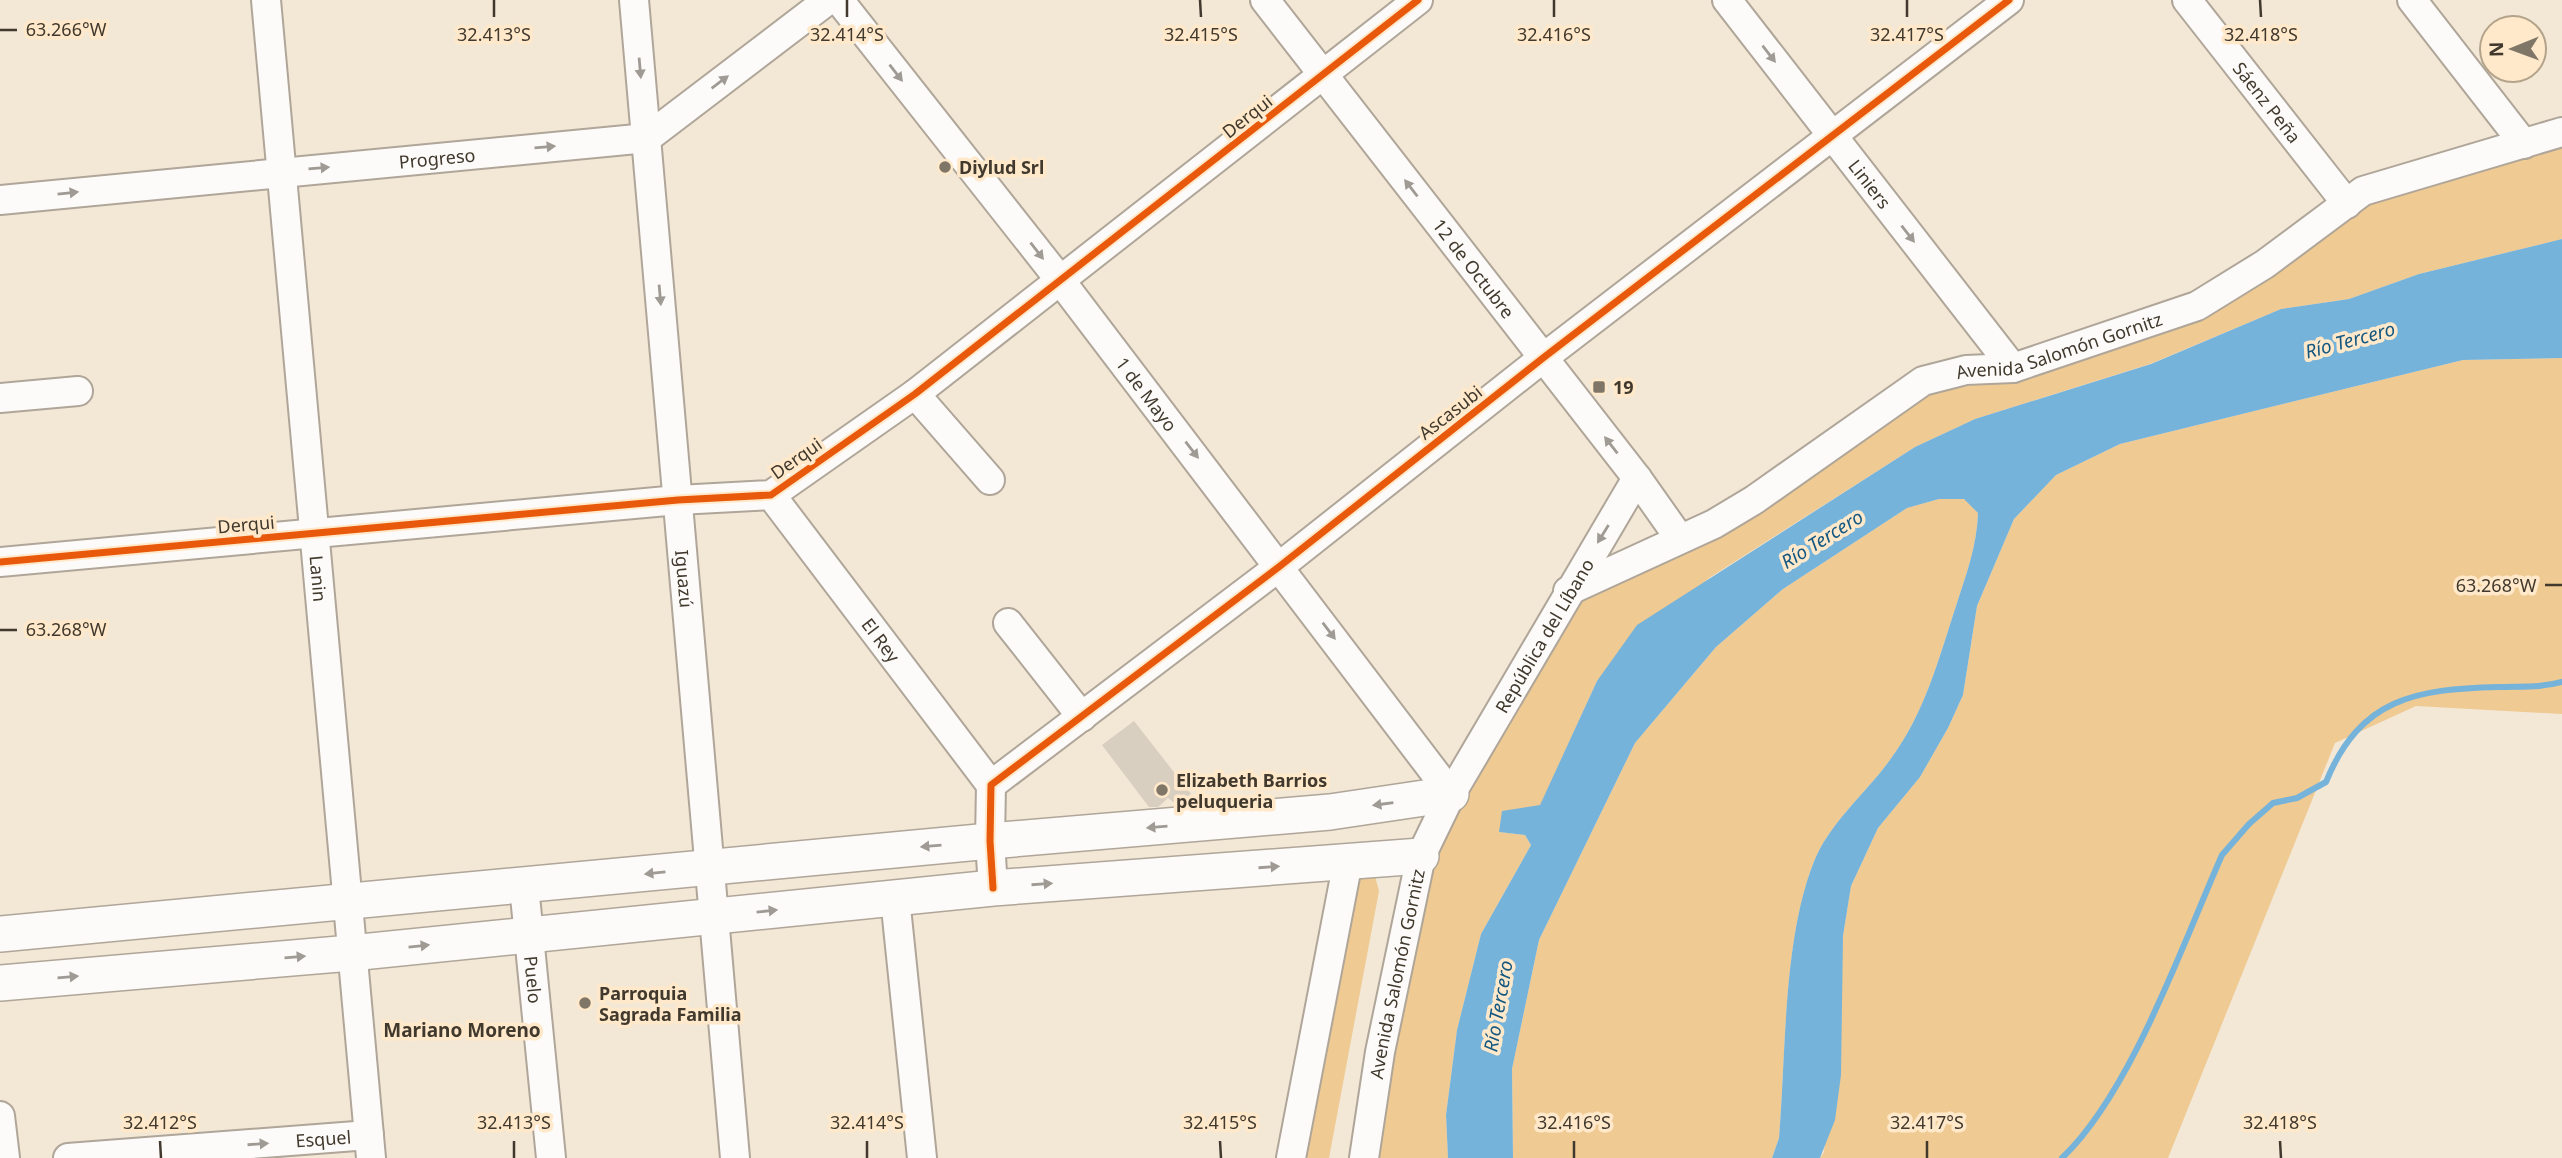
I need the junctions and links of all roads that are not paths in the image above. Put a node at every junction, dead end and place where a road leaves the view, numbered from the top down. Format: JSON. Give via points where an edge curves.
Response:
{"nodes":[{"id":1,"x":266,"y":0,"type":"edge"},
{"id":2,"x":634,"y":0,"type":"edge"},
{"id":3,"x":828,"y":0,"type":"edge"},
{"id":4,"x":839,"y":0,"type":"edge"},
{"id":5,"x":1265,"y":0,"type":"edge"},
{"id":6,"x":1418,"y":0,"type":"edge"},
{"id":7,"x":1727,"y":0,"type":"edge"},
{"id":8,"x":2009,"y":0,"type":"edge"},
{"id":9,"x":2187,"y":0,"type":"edge"},
{"id":10,"x":2412,"y":0,"type":"edge"},
{"id":11,"x":1324,"y":76,"type":"junction"},
{"id":12,"x":2562,"y":132,"type":"edge"},
{"id":13,"x":1832,"y":137,"type":"junction"},
{"id":14,"x":647,"y":138,"type":"junction"},
{"id":15,"x":2524,"y":144,"type":"junction"},
{"id":16,"x":281,"y":171,"type":"junction"},
{"id":17,"x":0,"y":200,"type":"edge"},
{"id":18,"x":2347,"y":204,"type":"junction"},
{"id":19,"x":1060,"y":280,"type":"junction"},
{"id":20,"x":1543,"y":358,"type":"junction"},
{"id":21,"x":2013,"y":368,"type":"junction"},
{"id":22,"x":78,"y":391,"type":"dead end"},
{"id":23,"x":915,"y":394,"type":"junction"},
{"id":24,"x":0,"y":398,"type":"edge"},
{"id":25,"x":1637,"y":478,"type":"junction"},
{"id":26,"x":990,"y":480,"type":"dead end"},
{"id":27,"x":771,"y":495,"type":"junction"},
{"id":28,"x":678,"y":500,"type":"junction"},
{"id":29,"x":314,"y":534,"type":"junction"},
{"id":30,"x":1680,"y":539,"type":"junction"},
{"id":31,"x":0,"y":562,"type":"edge"},
{"id":32,"x":1280,"y":566,"type":"junction"},
{"id":33,"x":1568,"y":590,"type":"junction"},
{"id":34,"x":1008,"y":623,"type":"dead end"},
{"id":35,"x":1082,"y":717,"type":"junction"},
{"id":36,"x":991,"y":785,"type":"junction"},
{"id":37,"x":1451,"y":794,"type":"junction"},
{"id":38,"x":990,"y":841,"type":"junction"},
{"id":39,"x":1421,"y":856,"type":"junction"},
{"id":40,"x":1348,"y":861,"type":"junction"},
{"id":41,"x":708,"y":867,"type":"junction"},
{"id":42,"x":524,"y":886,"type":"junction"},
{"id":43,"x":993,"y":888,"type":"junction"},
{"id":44,"x":895,"y":898,"type":"junction"},
{"id":45,"x":346,"y":904,"type":"junction"},
{"id":46,"x":712,"y":917,"type":"junction"},
{"id":47,"x":0,"y":934,"type":"edge"},
{"id":48,"x":527,"y":935,"type":"junction"},
{"id":49,"x":351,"y":953,"type":"junction"},
{"id":50,"x":0,"y":983,"type":"edge"},
{"id":51,"x":0,"y":1116,"type":"edge"},
{"id":52,"x":370,"y":1147,"type":"edge"},
{"id":53,"x":5,"y":1158,"type":"edge"},
{"id":54,"x":68,"y":1158,"type":"edge"},
{"id":55,"x":551,"y":1158,"type":"edge"},
{"id":56,"x":735,"y":1158,"type":"edge"},
{"id":57,"x":922,"y":1158,"type":"edge"},
{"id":58,"x":1291,"y":1158,"type":"edge"},
{"id":59,"x":1364,"y":1158,"type":"edge"}],
"edges":[{"from":1,"to":16,"type":"street","name":"Lanin"},
{"from":2,"to":14,"type":"street","name":"Iguazú","one_way":true},
{"from":14,"to":3,"type":"street","one_way":true},
{"from":4,"to":19,"type":"street","name":"1 de Mayo","one_way":true},
{"from":5,"to":11,"type":"street","name":"12 de Octubre"},
{"from":6,"to":11,"type":"street","name":"Derqui"},
{"from":7,"to":13,"type":"street","name":"Liniers","one_way":true},
{"from":8,"to":13,"type":"street","name":"Ascasubi"},
{"from":9,"to":18,"type":"street","name":"Sáenz Peña"},
{"from":10,"to":15,"type":"street"},
{"from":11,"to":19,"type":"street","name":"Derqui"},
{"from":20,"to":11,"type":"street","name":"12 de Octubre","one_way":true},
{"from":12,"to":15,"type":"street","name":"Avenida Salomón Gornitz"},
{"from":13,"to":20,"type":"street","name":"Ascasubi"},
{"from":13,"to":21,"type":"street","name":"Liniers","one_way":true},
{"from":16,"to":14,"type":"street","name":"Progreso","one_way":true},
{"from":14,"to":28,"type":"street","name":"Iguazú","one_way":true},
{"from":15,"to":18,"type":"street","name":"Avenida Salomón Gornitz","via":[[2380,185]]},
{"from":17,"to":16,"type":"street","name":"Progreso","one_way":true},
{"from":16,"to":29,"type":"street","name":"Lanin"},
{"from":18,"to":21,"type":"street","name":"Avenida Salomón Gornitz","via":[[2265,264],[2197,306]]},
{"from":19,"to":23,"type":"street","name":"Derqui"},
{"from":19,"to":32,"type":"street","name":"1 de Mayo","one_way":true},
{"from":25,"to":20,"type":"street","name":"12 de Octubre","one_way":true},
{"from":20,"to":32,"type":"street","name":"Ascasubi"},
{"from":21,"to":30,"type":"street","name":"Avenida Salomón Gornitz","via":[[1966,370],[1923,380],[1754,500]]},
{"from":22,"to":24,"type":"street"},
{"from":23,"to":26,"type":"street"},
{"from":23,"to":27,"type":"street","name":"Derqui"},
{"from":25,"to":30,"type":"street","name":"12 de Octubre"},
{"from":25,"to":33,"type":"street","name":"República del Líbano","one_way":true},
{"from":27,"to":28,"type":"street","name":"Derqui"},
{"from":27,"to":36,"type":"street","name":"El Rey"},
{"from":28,"to":29,"type":"street","name":"Derqui"},
{"from":28,"to":41,"type":"street","name":"Iguazú"},
{"from":29,"to":31,"type":"street","name":"Derqui"},
{"from":29,"to":45,"type":"street","name":"Lanin"},
{"from":30,"to":33,"type":"street","name":"Avenida Salomón Gornitz"},
{"from":32,"to":35,"type":"street","name":"Ascasubi"},
{"from":32,"to":37,"type":"street","name":"1 de Mayo","one_way":true},
{"from":33,"to":37,"type":"street","name":"República del Líbano"},
{"from":34,"to":35,"type":"street"},
{"from":35,"to":36,"type":"street","name":"Ascasubi"},
{"from":36,"to":38,"type":"street"},
{"from":37,"to":38,"type":"main road","one_way":true,"via":[[1330,812]]},
{"from":37,"to":39,"type":"street","name":"Avenida Salomón Gornitz"},
{"from":38,"to":41,"type":"main road","one_way":true},
{"from":38,"to":43,"type":"street"},
{"from":39,"to":40,"type":"main road"},
{"from":39,"to":59,"type":"street","name":"Avenida Salomón Gornitz","via":[[1380,1052]]},
{"from":43,"to":40,"type":"main road","one_way":true},
{"from":40,"to":58,"type":"street"},
{"from":41,"to":42,"type":"main road","one_way":true},
{"from":41,"to":46,"type":"street","name":"Iguazú"},
{"from":42,"to":45,"type":"main road"},
{"from":42,"to":48,"type":"street","name":"Puelo"},
{"from":43,"to":44,"type":"main road"},
{"from":46,"to":44,"type":"main road","one_way":true},
{"from":44,"to":57,"type":"street"},
{"from":45,"to":47,"type":"main road"},
{"from":45,"to":49,"type":"street","name":"Lanin"},
{"from":46,"to":48,"type":"main road"},
{"from":46,"to":56,"type":"street","name":"Iguazú"},
{"from":49,"to":48,"type":"main road","one_way":true},
{"from":48,"to":55,"type":"street","name":"Puelo"},
{"from":50,"to":49,"type":"main road","one_way":true},
{"from":49,"to":52,"type":"street","name":"Lanin"},
{"from":51,"to":53,"type":"street"},
{"from":54,"to":52,"type":"street","name":"Esquel","one_way":true}]}
